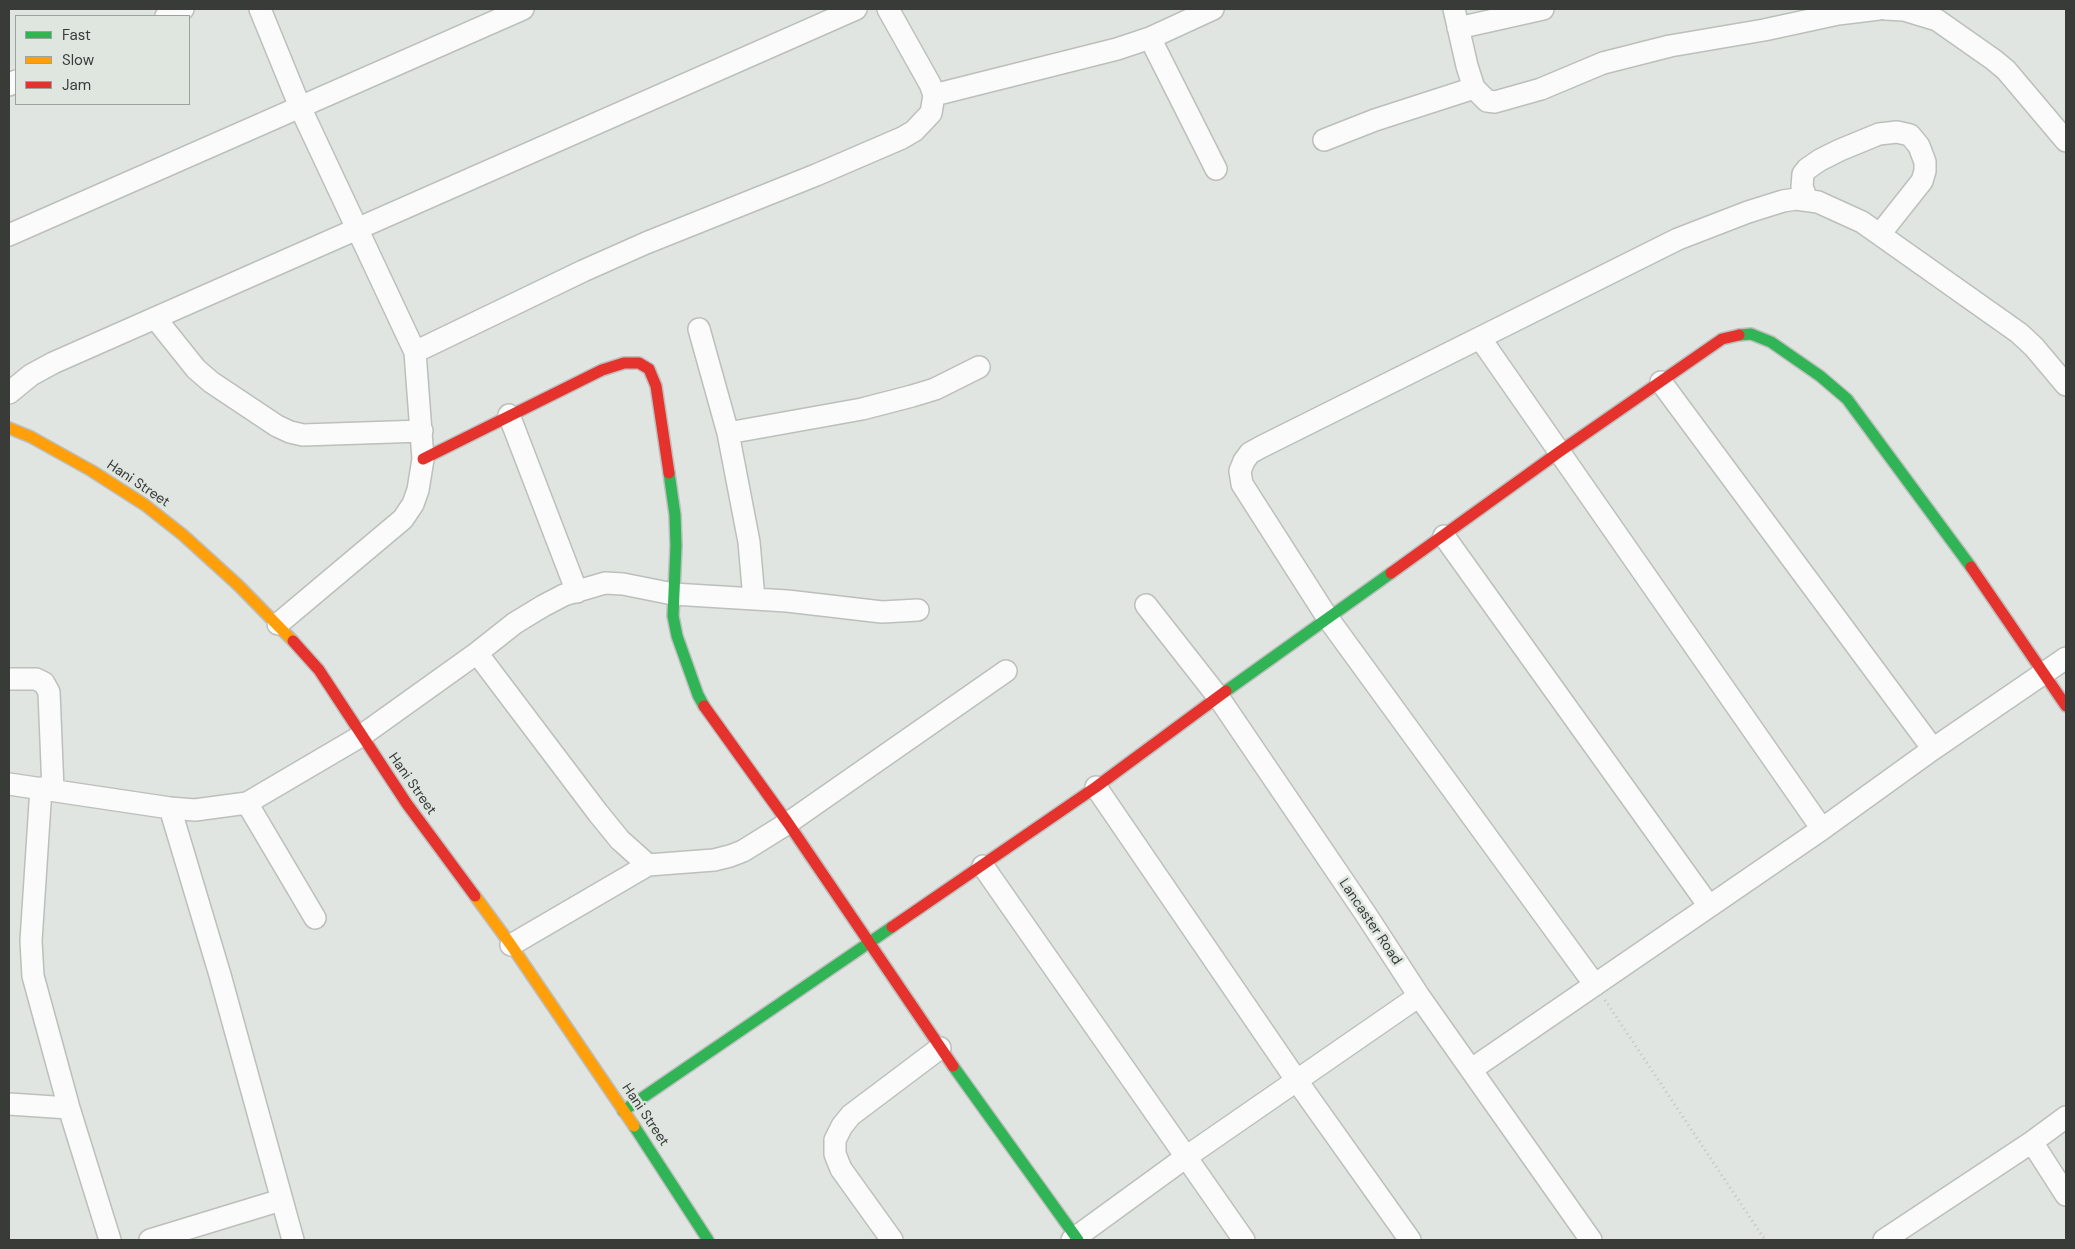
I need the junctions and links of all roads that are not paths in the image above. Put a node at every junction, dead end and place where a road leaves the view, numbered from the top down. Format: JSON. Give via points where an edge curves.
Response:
{"nodes":[{"id":1,"x":183,"y":9,"type":"edge"},
{"id":2,"x":260,"y":9,"type":"edge"},
{"id":3,"x":522,"y":9,"type":"edge"},
{"id":4,"x":856,"y":9,"type":"edge"},
{"id":5,"x":888,"y":9,"type":"edge"},
{"id":6,"x":1213,"y":9,"type":"edge"},
{"id":7,"x":1543,"y":9,"type":"edge"},
{"id":8,"x":1879,"y":9,"type":"edge"},
{"id":9,"x":1885,"y":9,"type":"edge"},
{"id":10,"x":1811,"y":14,"type":"edge"},
{"id":11,"x":168,"y":15,"type":"edge"},
{"id":12,"x":1935,"y":15,"type":"edge"},
{"id":13,"x":1456,"y":18,"type":"edge"},
{"id":14,"x":1150,"y":38,"type":"junction"},
{"id":15,"x":1474,"y":88,"type":"junction"},
{"id":16,"x":934,"y":95,"type":"junction"},
{"id":17,"x":300,"y":107,"type":"junction"},
{"id":18,"x":2065,"y":137,"type":"edge"},
{"id":19,"x":1324,"y":140,"type":"dead end"},
{"id":20,"x":1216,"y":169,"type":"dead end"},
{"id":21,"x":1807,"y":199,"type":"junction"},
{"id":22,"x":357,"y":228,"type":"junction"},
{"id":23,"x":1880,"y":234,"type":"junction"},
{"id":24,"x":9,"y":235,"type":"edge"},
{"id":25,"x":156,"y":319,"type":"junction"},
{"id":26,"x":699,"y":330,"type":"dead end"},
{"id":27,"x":1480,"y":338,"type":"junction"},
{"id":28,"x":415,"y":352,"type":"junction"},
{"id":29,"x":979,"y":367,"type":"dead end"},
{"id":30,"x":1661,"y":382,"type":"junction"},
{"id":31,"x":2066,"y":385,"type":"edge"},
{"id":32,"x":9,"y":393,"type":"edge"},
{"id":33,"x":509,"y":415,"type":"junction"},
{"id":34,"x":9,"y":428,"type":"edge"},
{"id":35,"x":422,"y":431,"type":"junction"},
{"id":36,"x":728,"y":433,"type":"junction"},
{"id":37,"x":1559,"y":452,"type":"junction"},
{"id":38,"x":423,"y":459,"type":"junction"},
{"id":39,"x":1444,"y":536,"type":"junction"},
{"id":40,"x":576,"y":592,"type":"junction"},
{"id":41,"x":673,"y":594,"type":"junction"},
{"id":42,"x":754,"y":598,"type":"junction"},
{"id":43,"x":1146,"y":605,"type":"dead end"},
{"id":44,"x":918,"y":610,"type":"dead end"},
{"id":45,"x":1326,"y":617,"type":"junction"},
{"id":46,"x":278,"y":624,"type":"junction"},
{"id":47,"x":477,"y":653,"type":"junction"},
{"id":48,"x":2066,"y":658,"type":"edge"},
{"id":49,"x":1006,"y":671,"type":"dead end"},
{"id":50,"x":2044,"y":674,"type":"junction"},
{"id":51,"x":9,"y":679,"type":"edge"},
{"id":52,"x":1219,"y":698,"type":"junction"},
{"id":53,"x":2066,"y":706,"type":"edge"},
{"id":54,"x":361,"y":736,"type":"junction"},
{"id":55,"x":1933,"y":749,"type":"junction"},
{"id":56,"x":9,"y":784,"type":"edge"},
{"id":57,"x":1096,"y":788,"type":"junction"},
{"id":58,"x":47,"y":789,"type":"junction"},
{"id":59,"x":247,"y":803,"type":"junction"},
{"id":60,"x":170,"y":808,"type":"junction"},
{"id":61,"x":788,"y":822,"type":"junction"},
{"id":62,"x":1822,"y":829,"type":"junction"},
{"id":63,"x":648,"y":865,"type":"junction"},
{"id":64,"x":983,"y":866,"type":"junction"},
{"id":65,"x":1709,"y":906,"type":"junction"},
{"id":66,"x":315,"y":918,"type":"dead end"},
{"id":67,"x":868,"y":942,"type":"junction"},
{"id":68,"x":511,"y":945,"type":"junction"},
{"id":69,"x":1595,"y":985,"type":"junction"},
{"id":70,"x":1419,"y":996,"type":"junction"},
{"id":71,"x":940,"y":1048,"type":"junction"},
{"id":72,"x":1472,"y":1069,"type":"junction"},
{"id":73,"x":1298,"y":1081,"type":"junction"},
{"id":74,"x":9,"y":1104,"type":"edge"},
{"id":75,"x":69,"y":1108,"type":"junction"},
{"id":76,"x":624,"y":1111,"type":"junction"},
{"id":77,"x":2066,"y":1117,"type":"edge"},
{"id":78,"x":2032,"y":1142,"type":"junction"},
{"id":79,"x":1186,"y":1157,"type":"junction"},
{"id":80,"x":2066,"y":1194,"type":"edge"},
{"id":81,"x":281,"y":1200,"type":"junction"},
{"id":82,"x":1075,"y":1239,"type":"edge"},
{"id":83,"x":110,"y":1240,"type":"edge"},
{"id":84,"x":150,"y":1240,"type":"edge"},
{"id":85,"x":293,"y":1240,"type":"edge"},
{"id":86,"x":708,"y":1240,"type":"edge"},
{"id":87,"x":892,"y":1240,"type":"edge"},
{"id":88,"x":1244,"y":1240,"type":"edge"},
{"id":89,"x":1410,"y":1240,"type":"edge"},
{"id":90,"x":1591,"y":1240,"type":"edge"},
{"id":91,"x":1884,"y":1240,"type":"edge"}],
"edges":[{"from":1,"to":11,"type":"street"},
{"from":2,"to":17,"type":"street"},
{"from":3,"to":17,"type":"street"},
{"from":4,"to":22,"type":"street"},
{"from":5,"to":16,"type":"street"},
{"from":6,"to":14,"type":"street"},
{"from":7,"to":13,"type":"street"},
{"from":8,"to":10,"type":"street"},
{"from":9,"to":12,"type":"street"},
{"from":10,"to":15,"type":"street","via":[[1603,64],[1556,84],[1505,100],[1487,101]]},
{"from":12,"to":18,"type":"street","via":[[2006,70]]},
{"from":13,"to":15,"type":"street"},
{"from":14,"to":16,"type":"street"},
{"from":14,"to":20,"type":"street"},
{"from":15,"to":19,"type":"street"},
{"from":16,"to":28,"type":"street","via":[[931,113],[914,131],[902,138],[637,247]]},
{"from":17,"to":22,"type":"street"},
{"from":17,"to":24,"type":"street"},
{"from":21,"to":23,"type":"street","via":[[1828,205]]},
{"from":21,"to":23,"type":"street","via":[[1802,187],[1803,174],[1820,160],[1879,134],[1898,132],[1910,135],[1919,146],[1925,162],[1922,181]]},
{"from":21,"to":27,"type":"street","via":[[1783,201],[1678,239]]},
{"from":22,"to":25,"type":"street"},
{"from":22,"to":28,"type":"street"},
{"from":23,"to":31,"type":"street","via":[[2019,333]]},
{"from":25,"to":32,"type":"street","via":[[53,363]]},
{"from":25,"to":35,"type":"street","via":[[196,369],[211,382],[290,432],[302,435]]},
{"from":26,"to":36,"type":"street"},
{"from":27,"to":37,"type":"street"},
{"from":27,"to":45,"type":"street","via":[[1261,447],[1244,461],[1240,471],[1242,484]]},
{"from":28,"to":35,"type":"street"},
{"from":29,"to":36,"type":"street","via":[[912,396],[862,409]]},
{"from":30,"to":37,"type":"street"},
{"from":30,"to":50,"type":"street","via":[[1722,340],[1751,334],[1771,342],[1820,376],[1847,399],[1866,422],[1956,545]]},
{"from":30,"to":55,"type":"street"},
{"from":33,"to":38,"type":"street"},
{"from":33,"to":40,"type":"street"},
{"from":33,"to":41,"type":"street","via":[[586,377],[624,363],[639,363],[649,369],[656,386],[675,515]]},
{"from":34,"to":46,"type":"street","name":"Hani Street","via":[[32,437],[145,505],[190,541]]},
{"from":35,"to":38,"type":"street"},
{"from":36,"to":42,"type":"street","via":[[749,542]]},
{"from":37,"to":39,"type":"street"},
{"from":37,"to":62,"type":"street"},
{"from":38,"to":46,"type":"street","via":[[418,490],[403,519]]},
{"from":39,"to":45,"type":"street"},
{"from":39,"to":65,"type":"street"},
{"from":40,"to":41,"type":"street","via":[[605,583]]},
{"from":40,"to":47,"type":"street","via":[[564,595],[522,619]]},
{"from":41,"to":42,"type":"street"},
{"from":41,"to":61,"type":"street","via":[[677,636],[698,695],[757,783]]},
{"from":42,"to":44,"type":"street","via":[[882,612]]},
{"from":43,"to":52,"type":"street","name":"Lancaster Road"},
{"from":45,"to":52,"type":"street"},
{"from":45,"to":69,"type":"street"},
{"from":46,"to":54,"type":"street","name":"Hani Street","via":[[319,670]]},
{"from":47,"to":54,"type":"street"},
{"from":47,"to":63,"type":"street","via":[[598,813],[620,840]]},
{"from":48,"to":50,"type":"street"},
{"from":49,"to":61,"type":"street"},
{"from":50,"to":53,"type":"street"},
{"from":50,"to":55,"type":"street"},
{"from":51,"to":58,"type":"street","via":[[36,679],[48,692]]},
{"from":52,"to":57,"type":"street"},
{"from":52,"to":70,"type":"street","name":"Lancaster Road"},
{"from":54,"to":59,"type":"street"},
{"from":54,"to":68,"type":"street","name":"Hani Street"},
{"from":55,"to":62,"type":"street"},
{"from":56,"to":58,"type":"street"},
{"from":57,"to":64,"type":"street"},
{"from":57,"to":73,"type":"street"},
{"from":58,"to":60,"type":"street"},
{"from":58,"to":75,"type":"street","via":[[31,959]]},
{"from":59,"to":60,"type":"street","via":[[195,810]]},
{"from":59,"to":66,"type":"street"},
{"from":60,"to":81,"type":"street","via":[[220,975]]},
{"from":61,"to":63,"type":"street","via":[[730,856]]},
{"from":61,"to":67,"type":"street"},
{"from":62,"to":65,"type":"street"},
{"from":63,"to":68,"type":"street"},
{"from":64,"to":67,"type":"street"},
{"from":64,"to":79,"type":"street"},
{"from":65,"to":69,"type":"street"},
{"from":67,"to":71,"type":"street"},
{"from":67,"to":76,"type":"street"},
{"from":68,"to":76,"type":"street","name":"Hani Street"},
{"from":69,"to":72,"type":"street"},
{"from":70,"to":72,"type":"street","name":"Lancaster Road"},
{"from":70,"to":73,"type":"street"},
{"from":71,"to":82,"type":"street"},
{"from":71,"to":87,"type":"street","via":[[851,1115],[835,1140],[835,1154],[841,1169]]},
{"from":72,"to":90,"type":"street","name":"Lancaster Road"},
{"from":73,"to":79,"type":"street"},
{"from":73,"to":89,"type":"street"},
{"from":74,"to":75,"type":"street"},
{"from":75,"to":83,"type":"street"},
{"from":76,"to":86,"type":"street","name":"Hani Street"},
{"from":77,"to":78,"type":"street"},
{"from":78,"to":80,"type":"street"},
{"from":78,"to":91,"type":"street"},
{"from":79,"to":82,"type":"street"},
{"from":79,"to":88,"type":"street"},
{"from":81,"to":84,"type":"street"},
{"from":81,"to":85,"type":"street"}]}
